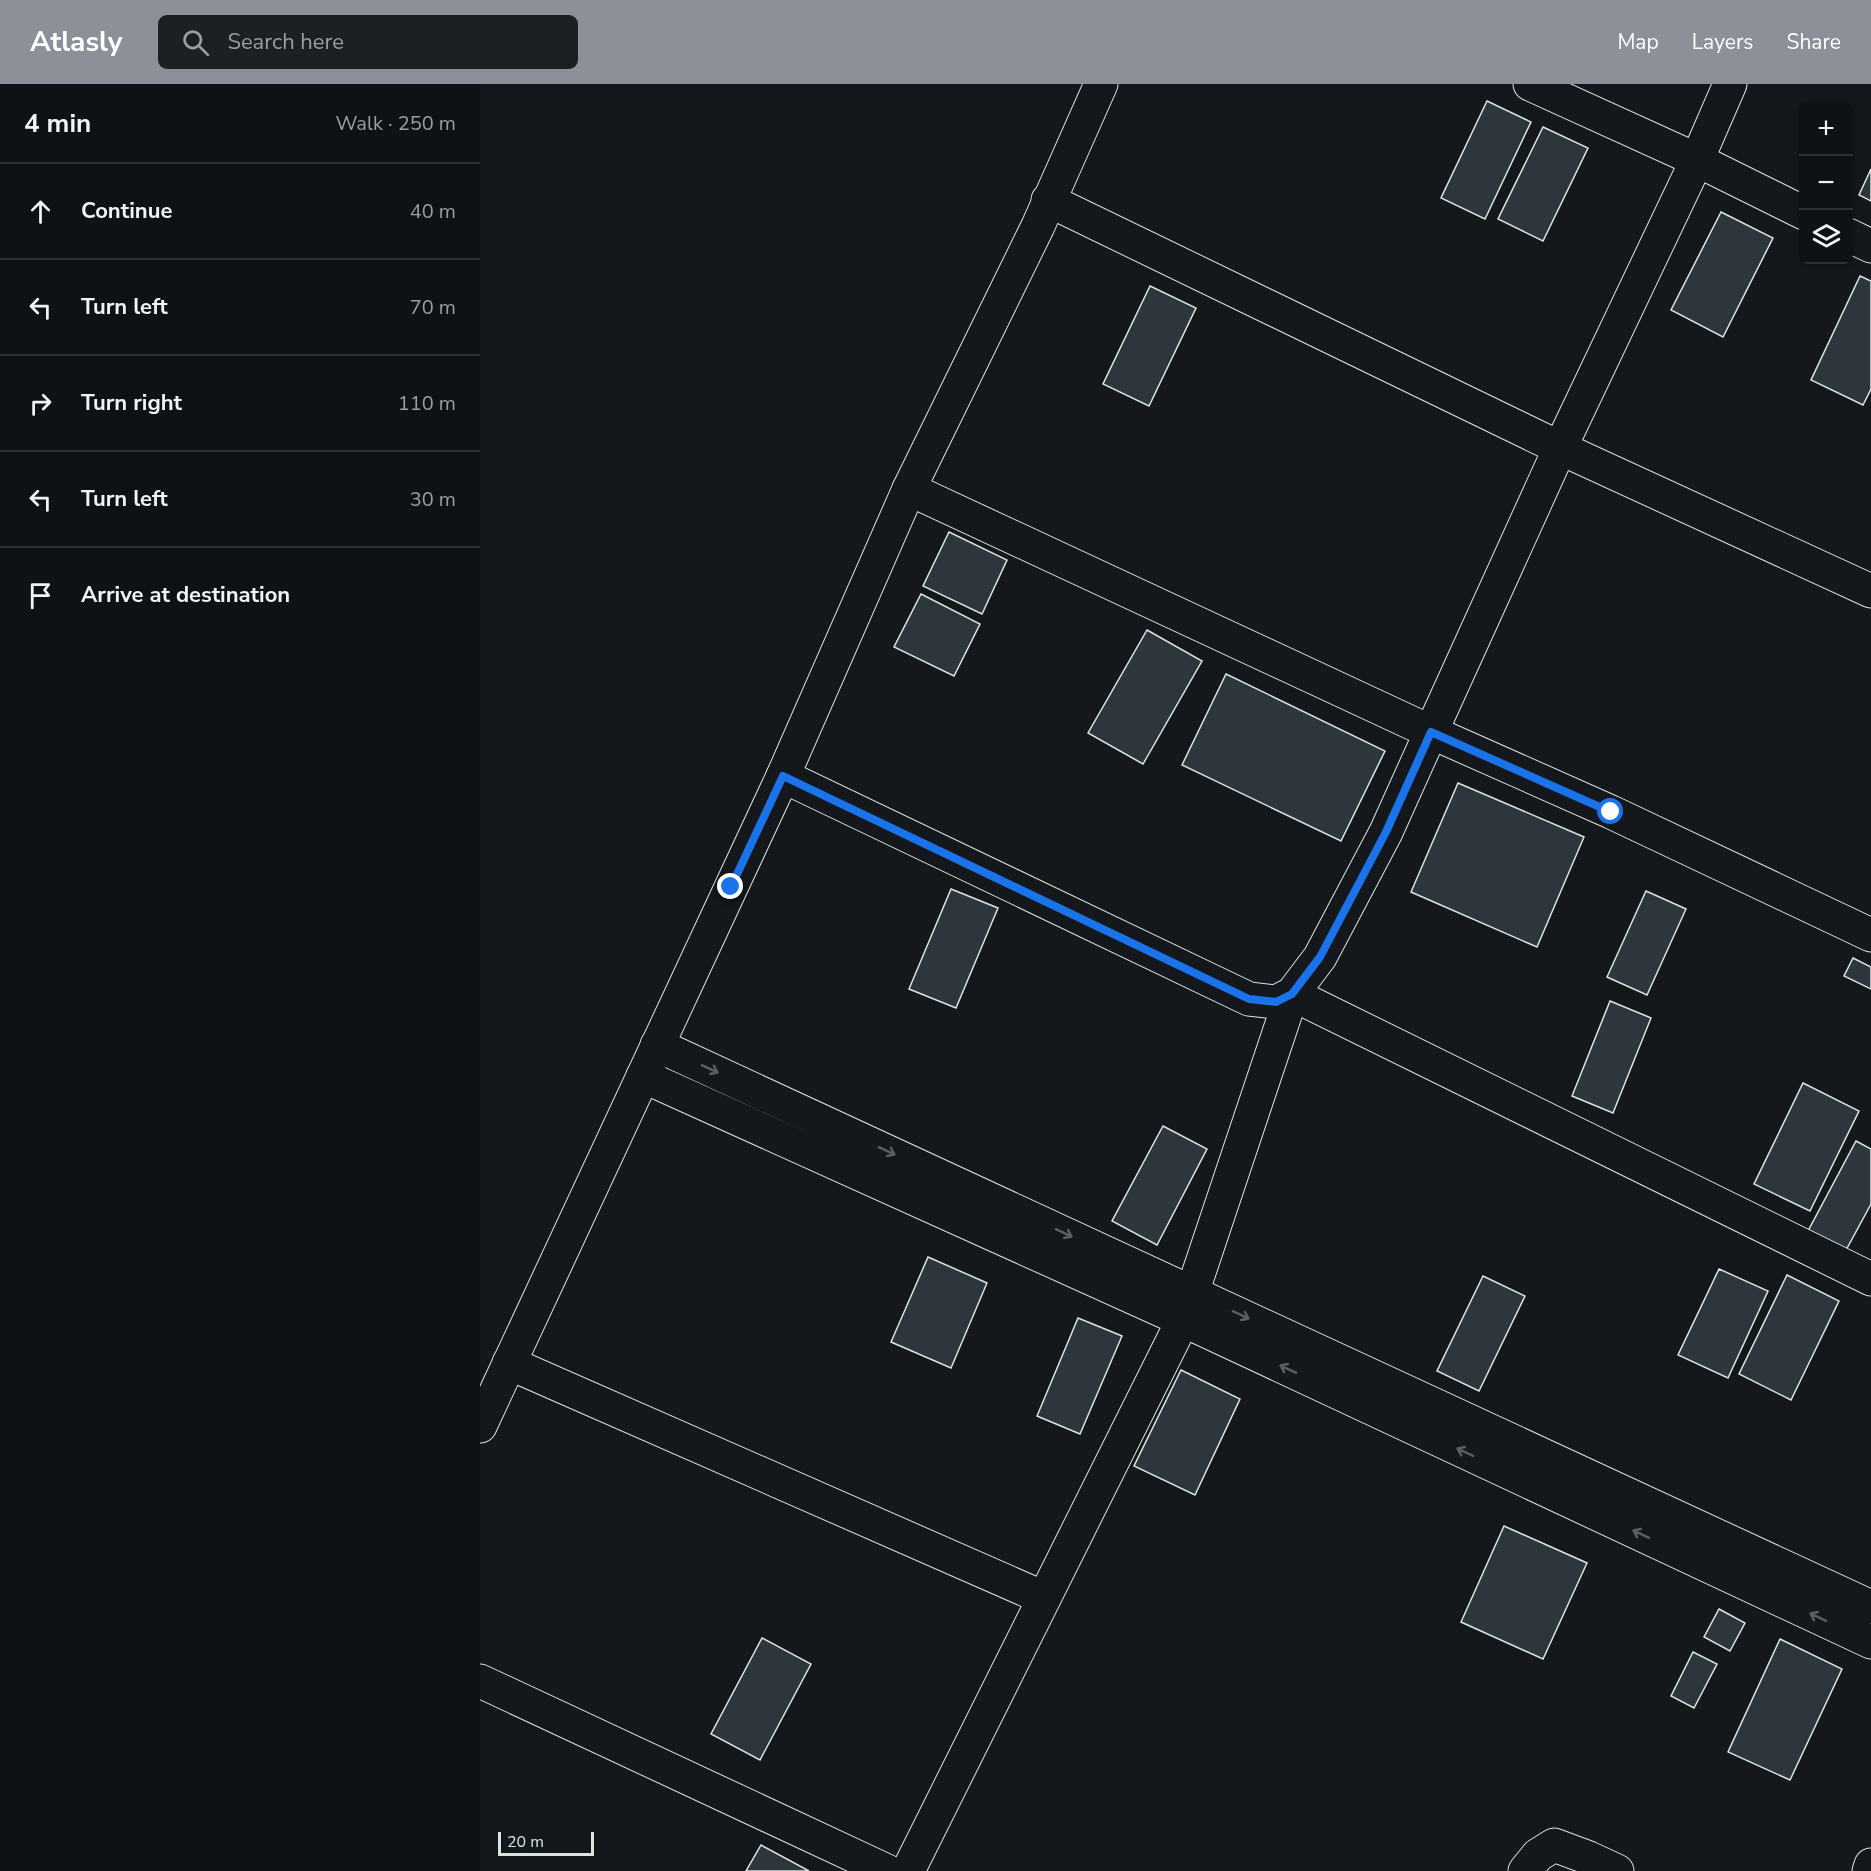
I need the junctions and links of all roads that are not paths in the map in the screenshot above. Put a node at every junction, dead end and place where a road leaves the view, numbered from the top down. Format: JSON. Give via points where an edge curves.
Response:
{"nodes":[{"id":1,"x":1101,"y":84,"type":"edge"},
{"id":2,"x":1530,"y":84,"type":"edge"},
{"id":3,"x":1730,"y":84,"type":"edge"},
{"id":4,"x":1697,"y":160,"type":"junction"},
{"id":5,"x":1048,"y":200,"type":"junction"},
{"id":6,"x":1799,"y":211,"type":"edge"},
{"id":7,"x":1853,"y":237,"type":"edge"},
{"id":8,"x":1871,"y":246,"type":"edge"},
{"id":9,"x":1560,"y":448,"type":"junction"},
{"id":10,"x":909,"y":489,"type":"junction"},
{"id":11,"x":1871,"y":591,"type":"edge"},
{"id":12,"x":1431,"y":732,"type":"junction"},
{"id":13,"x":783,"y":776,"type":"junction"},
{"id":14,"x":1871,"y":935,"type":"edge"},
{"id":15,"x":1292,"y":994,"type":"junction"},
{"id":16,"x":657,"y":1045,"type":"junction"},
{"id":17,"x":643,"y":1076,"type":"junction"},
{"id":18,"x":1871,"y":1279,"type":"edge"},
{"id":19,"x":1188,"y":1306,"type":"junction"},
{"id":20,"x":509,"y":1364,"type":"junction"},
{"id":21,"x":480,"y":1426,"type":"edge"},
{"id":22,"x":1044,"y":1598,"type":"junction"},
{"id":23,"x":1871,"y":1606,"type":"edge"},
{"id":24,"x":1871,"y":1642,"type":"edge"},
{"id":25,"x":480,"y":1681,"type":"edge"},
{"id":26,"x":1871,"y":1865,"type":"edge"},
{"id":27,"x":887,"y":1871,"type":"edge"},
{"id":28,"x":908,"y":1871,"type":"edge"},
{"id":29,"x":1525,"y":1871,"type":"edge"},
{"id":30,"x":1617,"y":1871,"type":"edge"},
{"id":31,"x":1869,"y":1871,"type":"edge"}],
"edges":[{"from":1,"to":5,"type":"street"},
{"from":2,"to":4,"type":"street"},
{"from":3,"to":4,"type":"street"},
{"from":4,"to":6,"type":"street"},
{"from":4,"to":9,"type":"street"},
{"from":5,"to":9,"type":"street"},
{"from":5,"to":10,"type":"street"},
{"from":7,"to":8,"type":"street"},
{"from":9,"to":11,"type":"street"},
{"from":9,"to":12,"type":"street"},
{"from":10,"to":12,"type":"street"},
{"from":10,"to":13,"type":"street"},
{"from":12,"to":14,"type":"street"},
{"from":12,"to":15,"type":"street","via":[[1386,832],[1320,957]]},
{"from":13,"to":15,"type":"street","via":[[1249,999],[1276,1002]]},
{"from":13,"to":16,"type":"street"},
{"from":15,"to":18,"type":"street"},
{"from":15,"to":19,"type":"street"},
{"from":16,"to":17,"type":"street"},
{"from":16,"to":19,"type":"street","one_way":true},
{"from":17,"to":19,"type":"street"},
{"from":17,"to":20,"type":"street"},
{"from":19,"to":22,"type":"street"},
{"from":19,"to":23,"type":"street","one_way":true},
{"from":24,"to":19,"type":"street","one_way":true},
{"from":20,"to":21,"type":"street"},
{"from":20,"to":22,"type":"street"},
{"from":22,"to":28,"type":"street"},
{"from":25,"to":27,"type":"street"},
{"from":26,"to":31,"type":"street"},
{"from":29,"to":30,"type":"street","via":[[1538,1855],[1554,1845]]}]}
